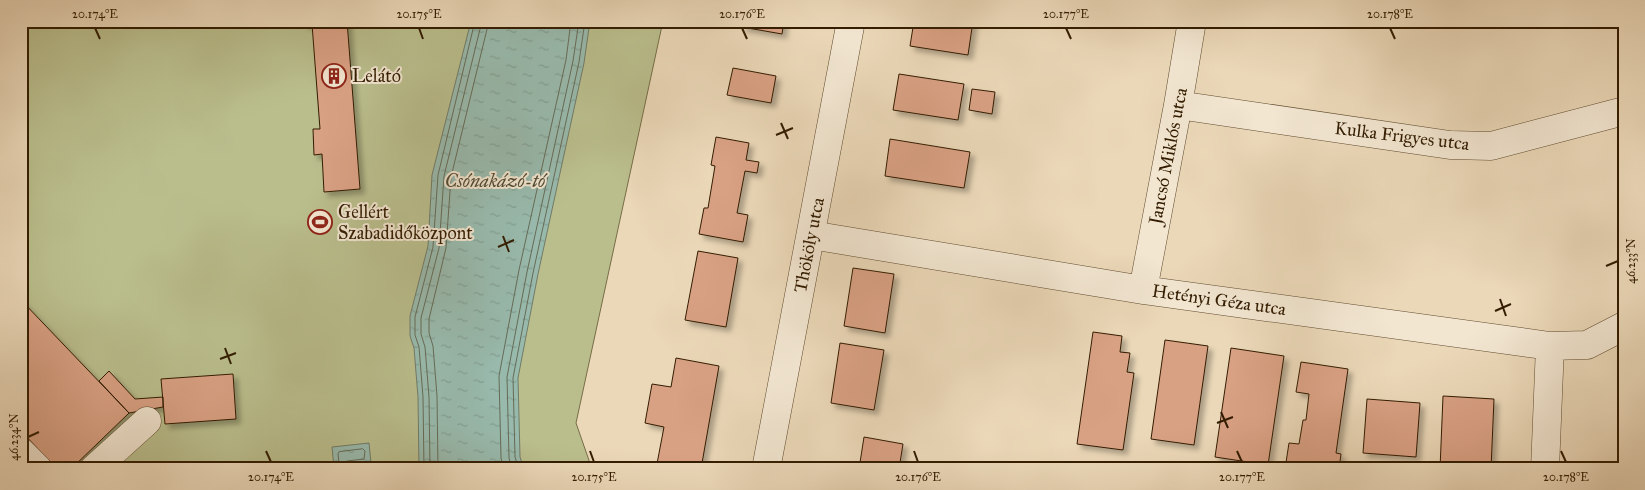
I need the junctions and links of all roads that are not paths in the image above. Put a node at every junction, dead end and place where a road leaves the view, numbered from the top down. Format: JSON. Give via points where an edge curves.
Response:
{"nodes":[{"id":1,"x":851,"y":21,"type":"edge"},
{"id":2,"x":1192,"y":21,"type":"edge"},
{"id":3,"x":1178,"y":105,"type":"junction"},
{"id":4,"x":1624,"y":111,"type":"edge"},
{"id":5,"x":811,"y":235,"type":"junction"},
{"id":6,"x":1143,"y":290,"type":"junction"},
{"id":7,"x":1624,"y":326,"type":"edge"},
{"id":8,"x":1550,"y":346,"type":"junction"},
{"id":9,"x":147,"y":421,"type":"dead end"},
{"id":10,"x":21,"y":452,"type":"edge"},
{"id":11,"x":38,"y":469,"type":"edge"},
{"id":12,"x":94,"y":469,"type":"edge"},
{"id":13,"x":766,"y":469,"type":"edge"},
{"id":14,"x":1545,"y":469,"type":"edge"}],
"edges":[{"from":1,"to":5,"type":"street","name":"Thököly utca"},
{"from":2,"to":3,"type":"street","name":"Jancsó Miklós utca"},
{"from":3,"to":4,"type":"street","name":"Kulka Frigyes utca","via":[[1458,146],[1491,146]]},
{"from":3,"to":6,"type":"street","name":"Jancsó Miklós utca"},
{"from":5,"to":6,"type":"street","name":"Hetényi Géza utca"},
{"from":5,"to":13,"type":"street","name":"Thököly utca"},
{"from":6,"to":8,"type":"street","name":"Hetényi Géza utca"},
{"from":7,"to":8,"type":"street","name":"Hetényi Géza utca","via":[[1586,345]]},
{"from":8,"to":14,"type":"street"},
{"from":9,"to":12,"type":"street"},
{"from":10,"to":11,"type":"street"}]}
